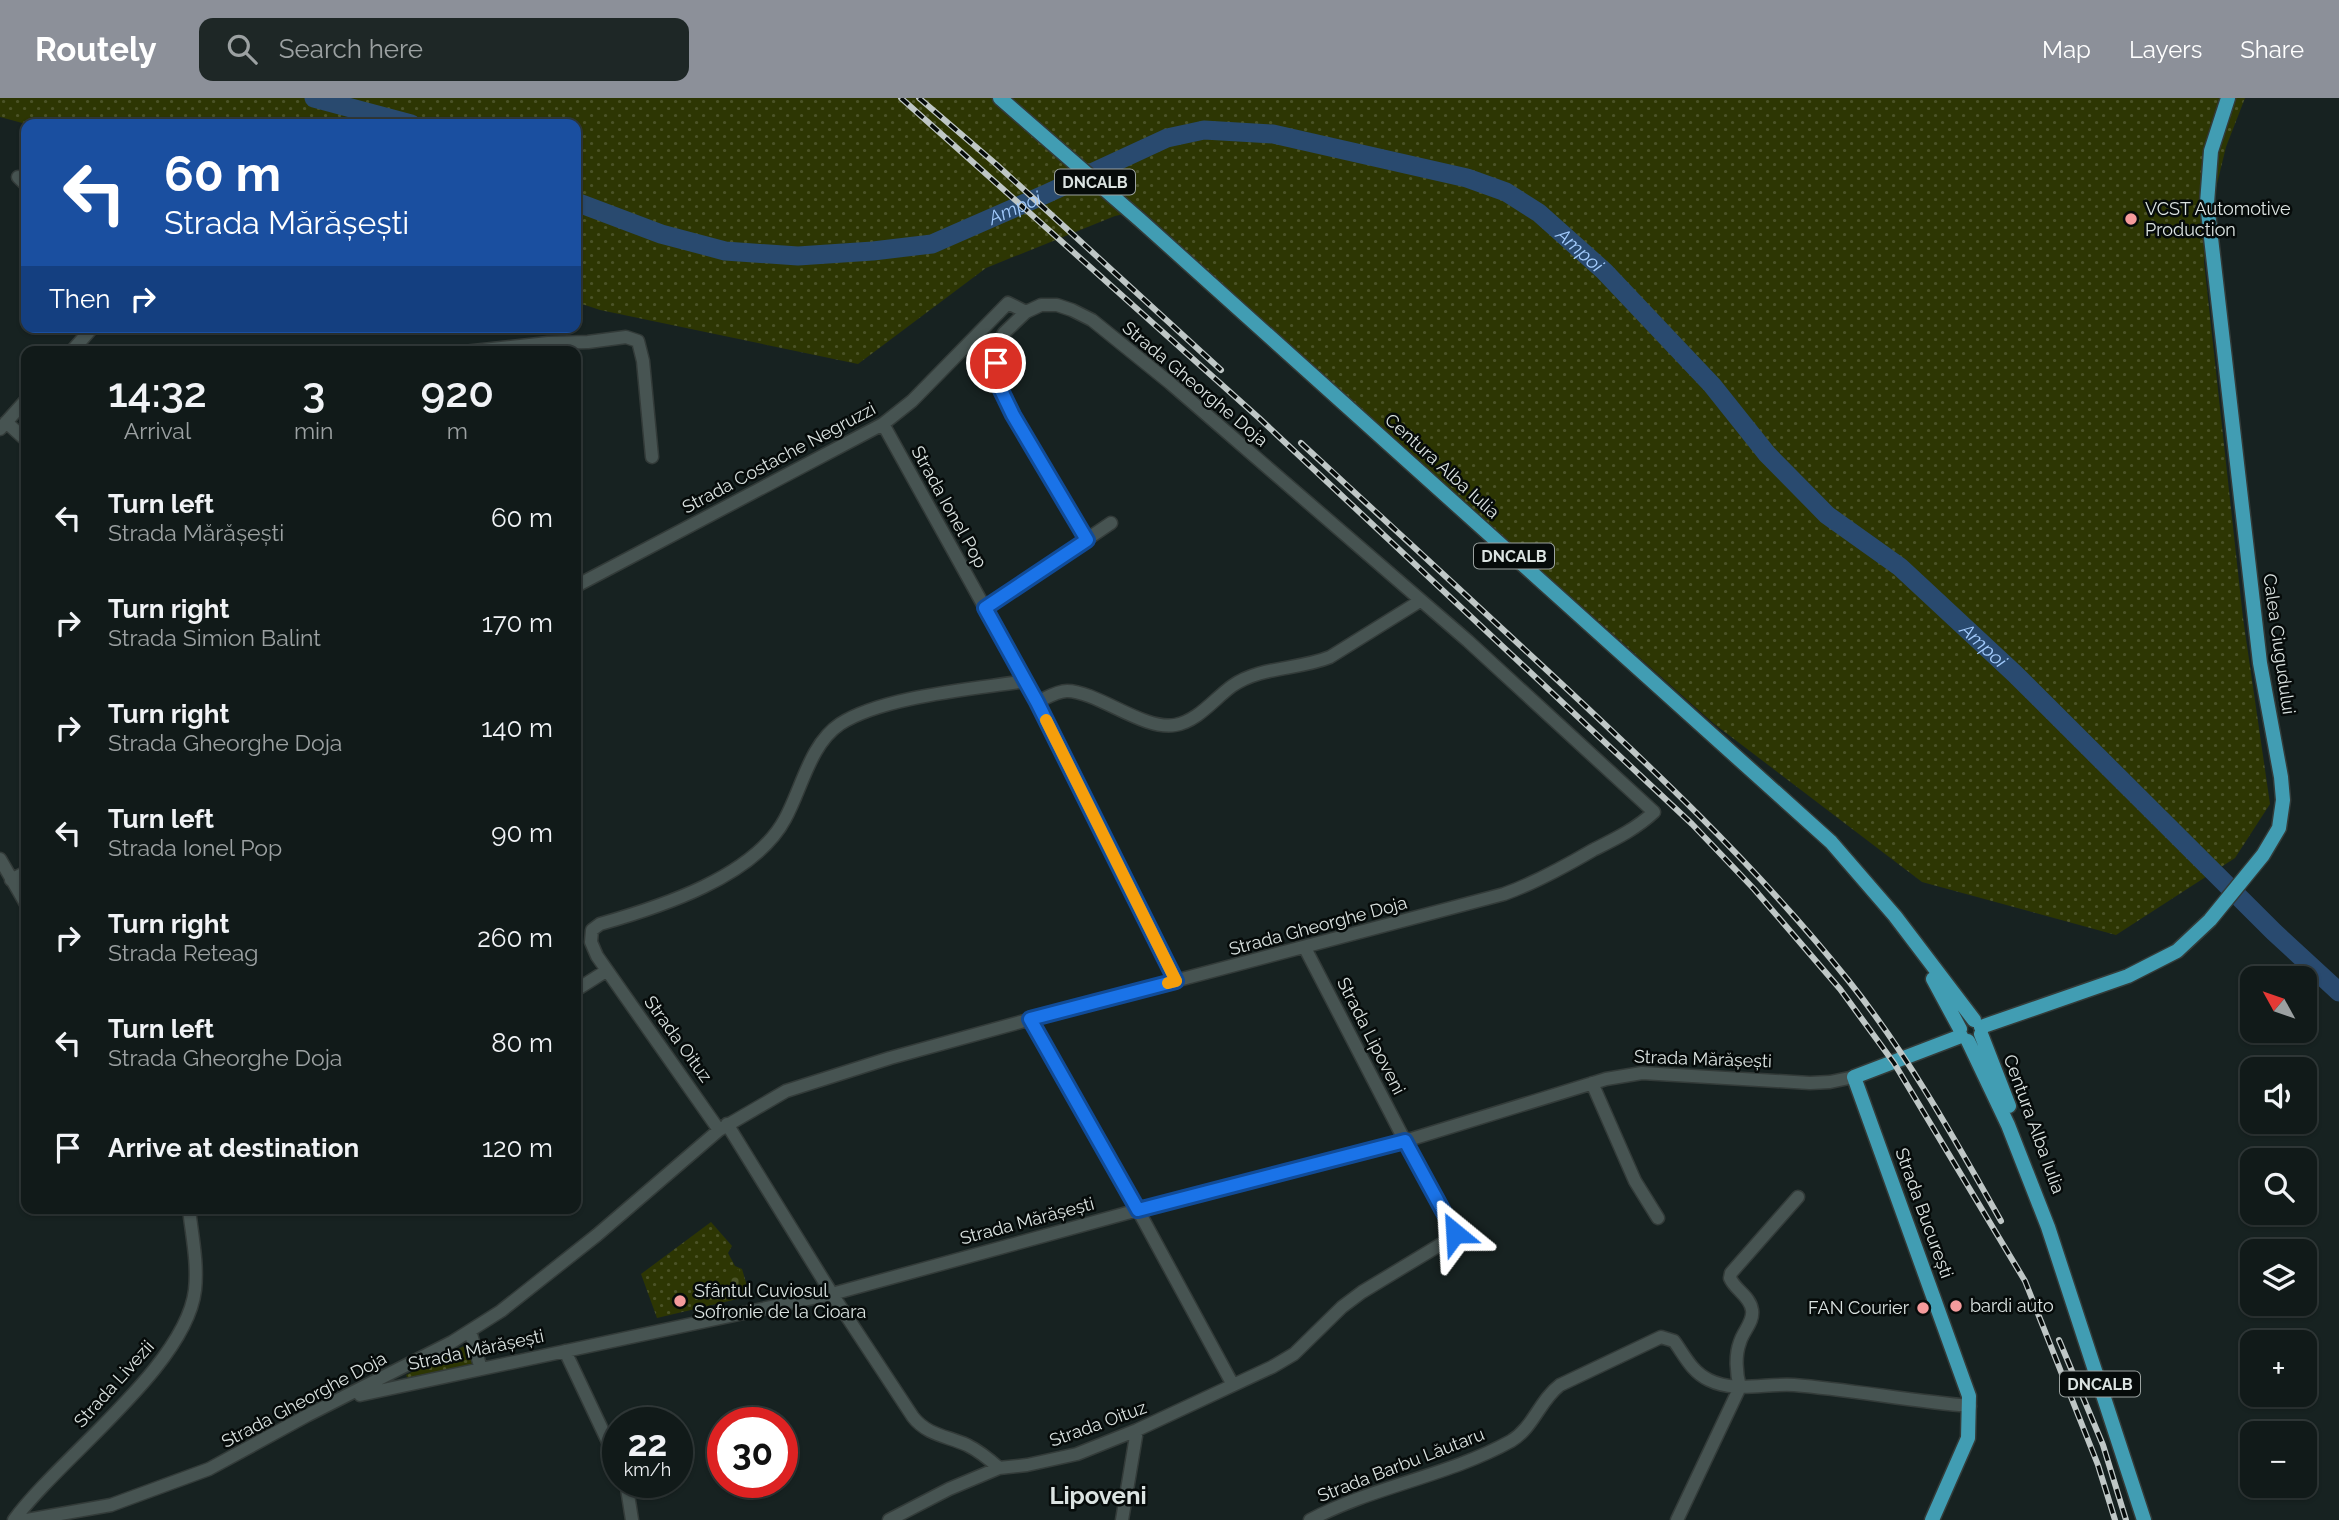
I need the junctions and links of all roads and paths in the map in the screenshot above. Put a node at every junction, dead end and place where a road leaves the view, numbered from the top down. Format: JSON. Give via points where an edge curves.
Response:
{"nodes":[{"id":1,"x":1000,"y":98,"type":"edge"},
{"id":2,"x":2228,"y":98,"type":"edge"},
{"id":3,"x":1026,"y":312,"type":"junction"},
{"id":4,"x":514,"y":346,"type":"edge"},
{"id":5,"x":21,"y":406,"type":"edge"},
{"id":6,"x":883,"y":424,"type":"junction"},
{"id":7,"x":3,"y":426,"type":"edge"},
{"id":8,"x":21,"y":437,"type":"edge"},
{"id":9,"x":652,"y":457,"type":"dead end"},
{"id":10,"x":1111,"y":523,"type":"dead end"},
{"id":11,"x":1087,"y":540,"type":"junction"},
{"id":12,"x":581,"y":583,"type":"edge"},
{"id":13,"x":1420,"y":601,"type":"junction"},
{"id":14,"x":985,"y":608,"type":"junction"},
{"id":15,"x":1026,"y":681,"type":"junction"},
{"id":16,"x":1037,"y":702,"type":"junction"},
{"id":17,"x":0,"y":859,"type":"edge"},
{"id":18,"x":21,"y":875,"type":"edge"},
{"id":19,"x":12,"y":880,"type":"junction"},
{"id":20,"x":21,"y":895,"type":"edge"},
{"id":21,"x":1306,"y":948,"type":"junction"},
{"id":22,"x":606,"y":971,"type":"junction"},
{"id":23,"x":1176,"y":981,"type":"junction"},
{"id":24,"x":581,"y":986,"type":"edge"},
{"id":25,"x":1030,"y":1019,"type":"junction"},
{"id":26,"x":1971,"y":1031,"type":"junction"},
{"id":27,"x":1854,"y":1077,"type":"junction"},
{"id":28,"x":1592,"y":1083,"type":"junction"},
{"id":29,"x":723,"y":1127,"type":"junction"},
{"id":30,"x":1405,"y":1141,"type":"junction"},
{"id":31,"x":1798,"y":1197,"type":"dead end"},
{"id":32,"x":1138,"y":1210,"type":"junction"},
{"id":33,"x":190,"y":1214,"type":"edge"},
{"id":34,"x":1658,"y":1218,"type":"dead end"},
{"id":35,"x":832,"y":1294,"type":"junction"},
{"id":36,"x":470,"y":1331,"type":"junction"},
{"id":37,"x":565,"y":1351,"type":"junction"},
{"id":38,"x":481,"y":1369,"type":"junction"},
{"id":39,"x":1233,"y":1385,"type":"junction"},
{"id":40,"x":1740,"y":1387,"type":"junction"},
{"id":41,"x":342,"y":1399,"type":"junction"},
{"id":42,"x":1970,"y":1406,"type":"junction"},
{"id":43,"x":602,"y":1429,"type":"edge"},
{"id":44,"x":1137,"y":1430,"type":"junction"},
{"id":45,"x":999,"y":1468,"type":"junction"},
{"id":46,"x":629,"y":1498,"type":"edge"},
{"id":47,"x":14,"y":1520,"type":"edge"},
{"id":48,"x":27,"y":1520,"type":"edge"},
{"id":49,"x":632,"y":1520,"type":"edge"},
{"id":50,"x":889,"y":1520,"type":"edge"},
{"id":51,"x":1122,"y":1520,"type":"edge"},
{"id":52,"x":1310,"y":1520,"type":"edge"},
{"id":53,"x":1677,"y":1520,"type":"edge"},
{"id":54,"x":1932,"y":1520,"type":"edge"},
{"id":55,"x":2144,"y":1520,"type":"edge"}],
"edges":[{"from":1,"to":26,"type":"main road","name":"Centura Alba Iulia","number":"DNCALB","via":[[1831,842],[1895,916]]},
{"from":2,"to":26,"type":"main road","name":"Calea Ciugudului","via":[[2211,151],[2207,203],[2260,663],[2283,800],[2279,828],[2210,920],[2159,962]]},
{"from":3,"to":6,"type":"street","name":"Strada Costache Negruzzi","via":[[1008,303],[912,401]]},
{"from":3,"to":11,"type":"street","via":[[1004,333],[998,346],[998,384]]},
{"from":3,"to":13,"type":"street","name":"Strada Gheorghe Doja","via":[[1041,305],[1057,305],[1092,320]]},
{"from":4,"to":9,"type":"street","via":[[626,337],[638,341]]},
{"from":5,"to":7,"type":"street"},
{"from":6,"to":12,"type":"street","name":"Strada Costache Negruzzi"},
{"from":6,"to":14,"type":"street","name":"Strada Ionel Pop"},
{"from":7,"to":8,"type":"street"},
{"from":10,"to":11,"type":"street"},
{"from":11,"to":14,"type":"street"},
{"from":13,"to":16,"type":"street","via":[[1330,657],[1247,678],[1189,720],[1173,726],[1150,722],[1080,693],[1066,691]]},
{"from":13,"to":21,"type":"street","name":"Strada Gheorghe Doja","via":[[1654,812],[1628,832],[1525,887]]},
{"from":14,"to":15,"type":"street","name":"Strada Ionel Pop"},
{"from":15,"to":16,"type":"street","name":"Strada Ionel Pop"},
{"from":15,"to":22,"type":"street","name":"Strada Oituz","via":[[888,705],[840,724],[820,744],[783,822],[761,849],[672,902],[592,930],[591,942]]},
{"from":16,"to":23,"type":"street","name":"Strada Ionel Pop"},
{"from":17,"to":19,"type":"street"},
{"from":18,"to":19,"type":"street"},
{"from":19,"to":20,"type":"street"},
{"from":21,"to":23,"type":"street","name":"Strada Gheorghe Doja"},
{"from":21,"to":30,"type":"street","name":"Strada Lipoveni"},
{"from":22,"to":24,"type":"street"},
{"from":22,"to":29,"type":"street","name":"Strada Oituz"},
{"from":23,"to":25,"type":"street","name":"Strada Gheorghe Doja"},
{"from":25,"to":29,"type":"street","name":"Strada Gheorghe Doja","via":[[805,1084]]},
{"from":25,"to":32,"type":"street"},
{"from":26,"to":27,"type":"main road","name":"Strada Mărășești"},
{"from":26,"to":55,"type":"main road","name":"Centura Alba Iulia","number":"DNCALB","via":[[2048,1227]]},
{"from":27,"to":28,"type":"street","name":"Strada Mărășești","via":[[1810,1083],[1642,1073]]},
{"from":27,"to":42,"type":"main road","name":"Strada București"},
{"from":28,"to":30,"type":"street","name":"Strada Mărășești"},
{"from":28,"to":34,"type":"street","via":[[1635,1181]]},
{"from":29,"to":35,"type":"street","name":"Strada Oituz"},
{"from":29,"to":36,"type":"street","name":"Strada Gheorghe Doja","via":[[597,1235]]},
{"from":30,"to":32,"type":"street","name":"Strada Mărășești"},
{"from":30,"to":39,"type":"street","name":"Strada Oituz","via":[[1454,1228],[1453,1237],[1362,1292],[1294,1354]]},
{"from":31,"to":40,"type":"street","via":[[1730,1278],[1752,1309],[1739,1344]]},
{"from":32,"to":35,"type":"street","name":"Strada Mărășești"},
{"from":32,"to":39,"type":"street"},
{"from":33,"to":47,"type":"street","name":"Strada Livezii","via":[[195,1291],[185,1324],[146,1378]]},
{"from":35,"to":37,"type":"street","name":"Strada Mărășești"},
{"from":35,"to":45,"type":"street","name":"Strada Oituz","via":[[921,1427],[966,1445]]},
{"from":36,"to":38,"type":"street"},
{"from":36,"to":41,"type":"street","name":"Strada Gheorghe Doja"},
{"from":37,"to":38,"type":"street","name":"Strada Mărășești"},
{"from":37,"to":43,"type":"street"},
{"from":38,"to":41,"type":"street","name":"Strada Mărășești"},
{"from":39,"to":44,"type":"street","name":"Strada Oituz"},
{"from":40,"to":42,"type":"street","name":"Strada Barbu Lăutaru","via":[[1792,1385]]},
{"from":40,"to":52,"type":"street","name":"Strada Barbu Lăutaru","via":[[1698,1374],[1674,1341],[1661,1337],[1560,1385],[1510,1441]]},
{"from":40,"to":53,"type":"street"},
{"from":41,"to":48,"type":"street","name":"Strada Gheorghe Doja","via":[[198,1474],[111,1505]]},
{"from":42,"to":54,"type":"main road","name":"Strada București","via":[[1968,1438]]},
{"from":44,"to":45,"type":"street","name":"Strada Oituz","via":[[1077,1454]]},
{"from":44,"to":51,"type":"street"},
{"from":45,"to":50,"type":"street"},
{"from":46,"to":49,"type":"street"}]}
